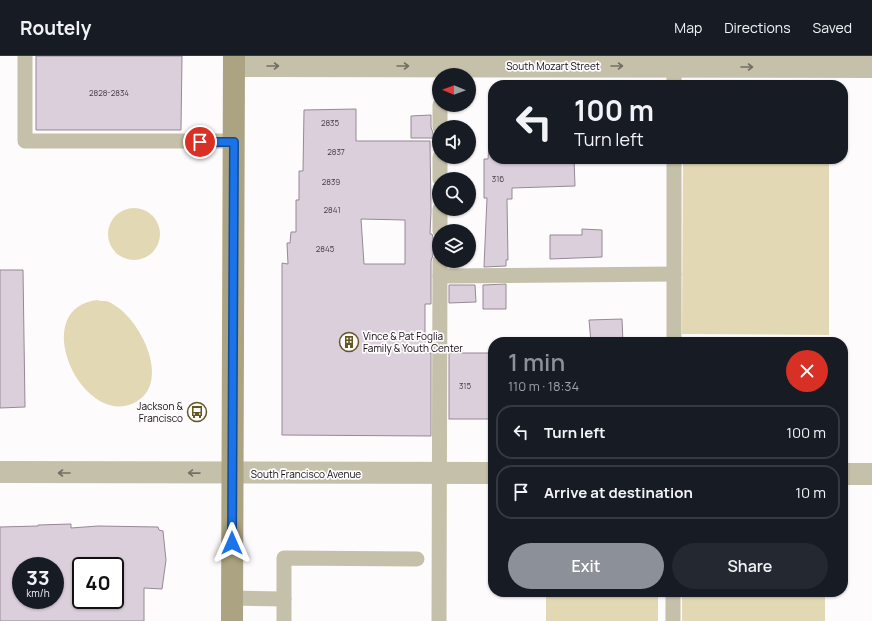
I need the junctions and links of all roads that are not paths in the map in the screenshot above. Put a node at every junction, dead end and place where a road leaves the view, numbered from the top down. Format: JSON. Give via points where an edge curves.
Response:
{"nodes":[{"id":1,"x":25,"y":56,"type":"edge"},
{"id":2,"x":234,"y":61,"type":"edge"},
{"id":3,"x":440,"y":66,"type":"edge"},
{"id":4,"x":872,"y":67,"type":"edge"},
{"id":5,"x":674,"y":69,"type":"edge"},
{"id":6,"x":234,"y":142,"type":"junction"},
{"id":7,"x":674,"y":164,"type":"edge"},
{"id":8,"x":440,"y":268,"type":"edge"},
{"id":9,"x":674,"y":274,"type":"junction"},
{"id":10,"x":674,"y":337,"type":"edge"},
{"id":11,"x":0,"y":472,"type":"edge"},
{"id":12,"x":439,"y":473,"type":"junction"},
{"id":13,"x":488,"y":473,"type":"edge"},
{"id":14,"x":233,"y":474,"type":"junction"},
{"id":15,"x":848,"y":474,"type":"edge"},
{"id":16,"x":872,"y":474,"type":"edge"},
{"id":17,"x":417,"y":559,"type":"dead end"},
{"id":18,"x":673,"y":597,"type":"edge"},
{"id":19,"x":232,"y":598,"type":"junction"},
{"id":20,"x":284,"y":598,"type":"junction"},
{"id":21,"x":232,"y":621,"type":"edge"},
{"id":22,"x":284,"y":621,"type":"edge"},
{"id":23,"x":439,"y":621,"type":"edge"},
{"id":24,"x":673,"y":621,"type":"edge"}],
"edges":[{"from":1,"to":6,"type":"lane","via":[[25,142]]},
{"from":2,"to":3,"type":"street","name":"South Mozart Street","one_way":true},
{"from":2,"to":6,"type":"street"},
{"from":3,"to":5,"type":"street","name":"South Mozart Street","one_way":true},
{"from":5,"to":4,"type":"street","name":"South Mozart Street","one_way":true},
{"from":6,"to":14,"type":"street"},
{"from":7,"to":9,"type":"lane"},
{"from":8,"to":9,"type":"lane"},
{"from":8,"to":12,"type":"lane"},
{"from":9,"to":10,"type":"lane"},
{"from":14,"to":11,"type":"street","name":"South Francisco Avenue","one_way":true},
{"from":12,"to":13,"type":"street","name":"South Francisco Avenue"},
{"from":12,"to":14,"type":"street","name":"South Francisco Avenue"},
{"from":12,"to":23,"type":"lane"},
{"from":14,"to":19,"type":"street"},
{"from":15,"to":16,"type":"street"},
{"from":17,"to":20,"type":"lane","via":[[284,558]]},
{"from":18,"to":24,"type":"lane"},
{"from":19,"to":20,"type":"lane"},
{"from":19,"to":21,"type":"street"},
{"from":20,"to":22,"type":"lane"}]}
